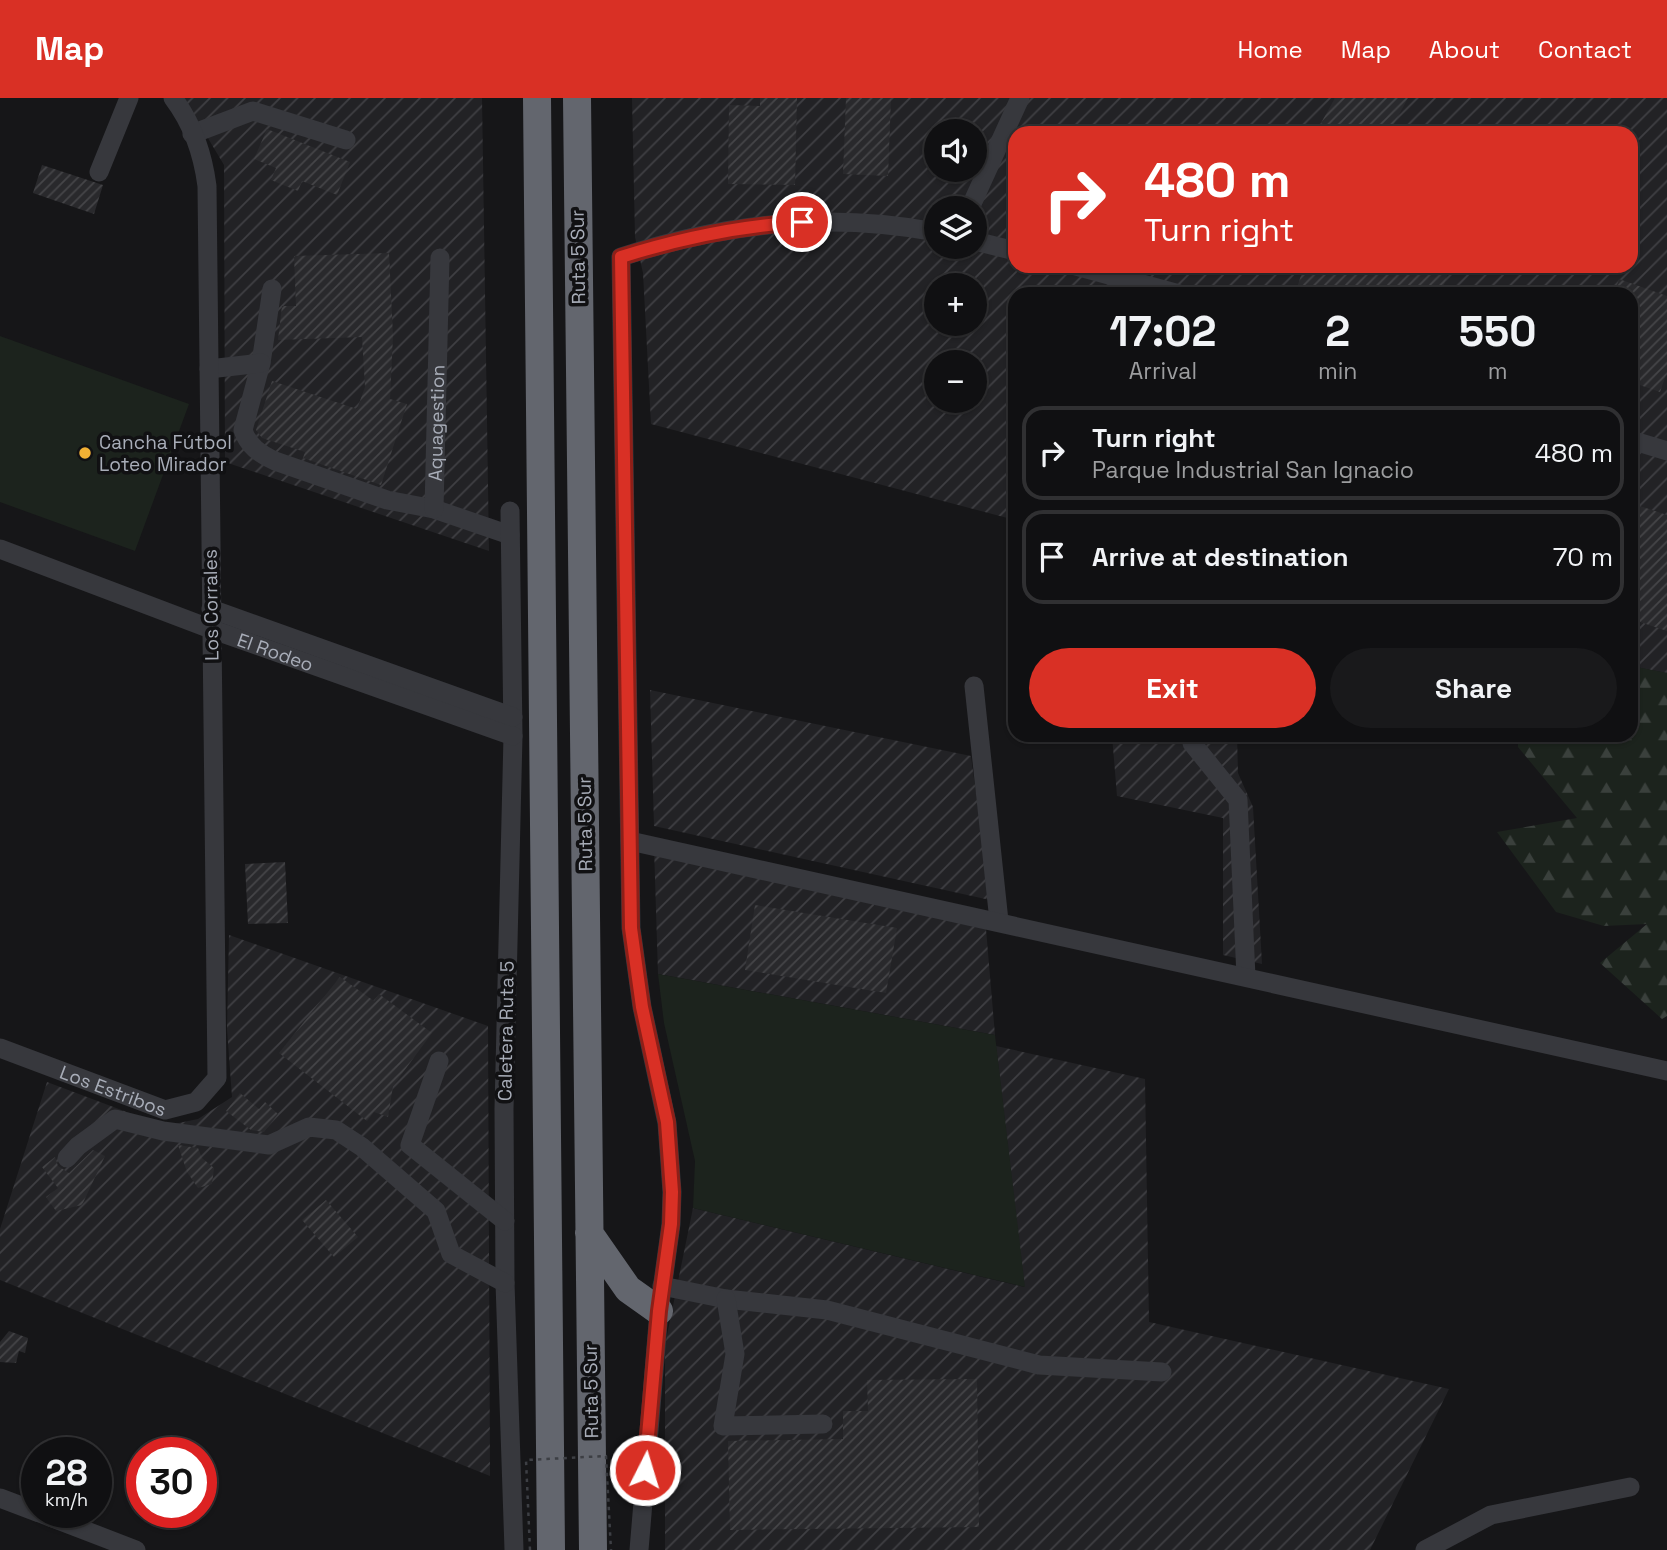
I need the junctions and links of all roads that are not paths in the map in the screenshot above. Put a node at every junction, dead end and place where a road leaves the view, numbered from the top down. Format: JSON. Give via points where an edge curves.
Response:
{"nodes":[{"id":1,"x":129,"y":98,"type":"edge"},
{"id":2,"x":173,"y":98,"type":"edge"},
{"id":3,"x":537,"y":98,"type":"edge"},
{"id":4,"x":577,"y":98,"type":"edge"},
{"id":5,"x":1020,"y":98,"type":"edge"},
{"id":6,"x":192,"y":134,"type":"junction"},
{"id":7,"x":346,"y":140,"type":"dead end"},
{"id":8,"x":99,"y":172,"type":"dead end"},
{"id":9,"x":975,"y":196,"type":"edge"},
{"id":10,"x":924,"y":230,"type":"edge"},
{"id":11,"x":987,"y":244,"type":"edge"},
{"id":12,"x":1008,"y":249,"type":"edge"},
{"id":13,"x":440,"y":258,"type":"dead end"},
{"id":14,"x":1102,"y":273,"type":"edge"},
{"id":15,"x":1153,"y":287,"type":"edge"},
{"id":16,"x":272,"y":289,"type":"dead end"},
{"id":17,"x":261,"y":363,"type":"junction"},
{"id":18,"x":209,"y":369,"type":"junction"},
{"id":19,"x":1638,"y":442,"type":"edge"},
{"id":20,"x":1667,"y":451,"type":"edge"},
{"id":21,"x":434,"y":509,"type":"junction"},
{"id":22,"x":510,"y":511,"type":"dead end"},
{"id":23,"x":510,"y":535,"type":"junction"},
{"id":24,"x":0,"y":549,"type":"edge"},
{"id":25,"x":211,"y":619,"type":"junction"},
{"id":26,"x":974,"y":685,"type":"dead end"},
{"id":27,"x":513,"y":726,"type":"junction"},
{"id":28,"x":1192,"y":742,"type":"edge"},
{"id":29,"x":630,"y":841,"type":"junction"},
{"id":30,"x":999,"y":921,"type":"junction"},
{"id":31,"x":1246,"y":977,"type":"junction"},
{"id":32,"x":0,"y":1048,"type":"edge"},
{"id":33,"x":439,"y":1061,"type":"dead end"},
{"id":34,"x":1667,"y":1071,"type":"edge"},
{"id":35,"x":217,"y":1078,"type":"joint"},
{"id":36,"x":67,"y":1158,"type":"dead end"},
{"id":37,"x":505,"y":1221,"type":"junction"},
{"id":38,"x":589,"y":1233,"type":"junction"},
{"id":39,"x":505,"y":1283,"type":"junction"},
{"id":40,"x":660,"y":1299,"type":"junction"},
{"id":41,"x":726,"y":1300,"type":"junction"},
{"id":42,"x":1162,"y":1372,"type":"dead end"},
{"id":43,"x":823,"y":1424,"type":"dead end"},
{"id":44,"x":1630,"y":1487,"type":"dead end"},
{"id":45,"x":0,"y":1498,"type":"edge"},
{"id":46,"x":21,"y":1506,"type":"edge"},
{"id":47,"x":79,"y":1528,"type":"edge"},
{"id":48,"x":136,"y":1550,"type":"edge"},
{"id":49,"x":514,"y":1550,"type":"edge"},
{"id":50,"x":551,"y":1550,"type":"edge"},
{"id":51,"x":593,"y":1550,"type":"edge"},
{"id":52,"x":639,"y":1550,"type":"edge"},
{"id":53,"x":1425,"y":1550,"type":"edge"}],
"edges":[{"from":1,"to":8,"type":"street"},
{"from":2,"to":6,"type":"street","name":"Los Corrales"},
{"from":3,"to":50,"type":"highway","name":"Ruta 5 Sur"},
{"from":4,"to":38,"type":"highway","name":"Ruta 5 Sur"},
{"from":5,"to":9,"type":"street"},
{"from":6,"to":7,"type":"street","via":[[253,111]]},
{"from":6,"to":18,"type":"street","name":"Los Corrales","via":[[207,186]]},
{"from":10,"to":29,"type":"street","via":[[841,222],[765,225],[692,237],[621,257]]},
{"from":11,"to":12,"type":"street"},
{"from":13,"to":21,"type":"street","name":"Aquagestion"},
{"from":14,"to":15,"type":"street"},
{"from":16,"to":17,"type":"street"},
{"from":17,"to":18,"type":"street"},
{"from":17,"to":21,"type":"street","via":[[243,430],[246,440],[260,453],[387,500]]},
{"from":18,"to":25,"type":"street","name":"Los Corrales"},
{"from":19,"to":20,"type":"street"},
{"from":21,"to":23,"type":"street","name":"Aquagestion"},
{"from":22,"to":23,"type":"street","name":"Caletera Ruta 5"},
{"from":23,"to":27,"type":"street","name":"Caletera Ruta 5"},
{"from":24,"to":25,"type":"street","name":"El Rodeo"},
{"from":25,"to":27,"type":"street","name":"El Rodeo"},
{"from":25,"to":35,"type":"street","name":"Los Corrales"},
{"from":26,"to":30,"type":"street"},
{"from":27,"to":37,"type":"street","name":"Caletera Ruta 5"},
{"from":28,"to":31,"type":"street","via":[[1238,800]]},
{"from":29,"to":30,"type":"street"},
{"from":29,"to":40,"type":"street","via":[[635,967],[671,1157],[671,1224]]},
{"from":30,"to":31,"type":"street"},
{"from":31,"to":34,"type":"street"},
{"from":32,"to":35,"type":"street","name":"Los Estribos","via":[[164,1110],[196,1102]]},
{"from":33,"to":37,"type":"street","via":[[410,1145]]},
{"from":36,"to":39,"type":"street","via":[[115,1119],[163,1131],[269,1145],[309,1127],[335,1130],[362,1147],[436,1211],[451,1254]]},
{"from":37,"to":39,"type":"street","name":"Caletera Ruta 5"},
{"from":38,"to":40,"type":"highway","via":[[628,1289]]},
{"from":38,"to":51,"type":"highway","name":"Ruta 5 Sur"},
{"from":39,"to":49,"type":"street","name":"Caletera Ruta 5"},
{"from":40,"to":41,"type":"street"},
{"from":40,"to":52,"type":"street"},
{"from":41,"to":42,"type":"street","via":[[827,1310],[1039,1365]]},
{"from":41,"to":43,"type":"street","via":[[735,1354],[723,1426]]},
{"from":44,"to":53,"type":"street","via":[[1491,1515]]},
{"from":45,"to":46,"type":"street"},
{"from":47,"to":48,"type":"street"}]}
